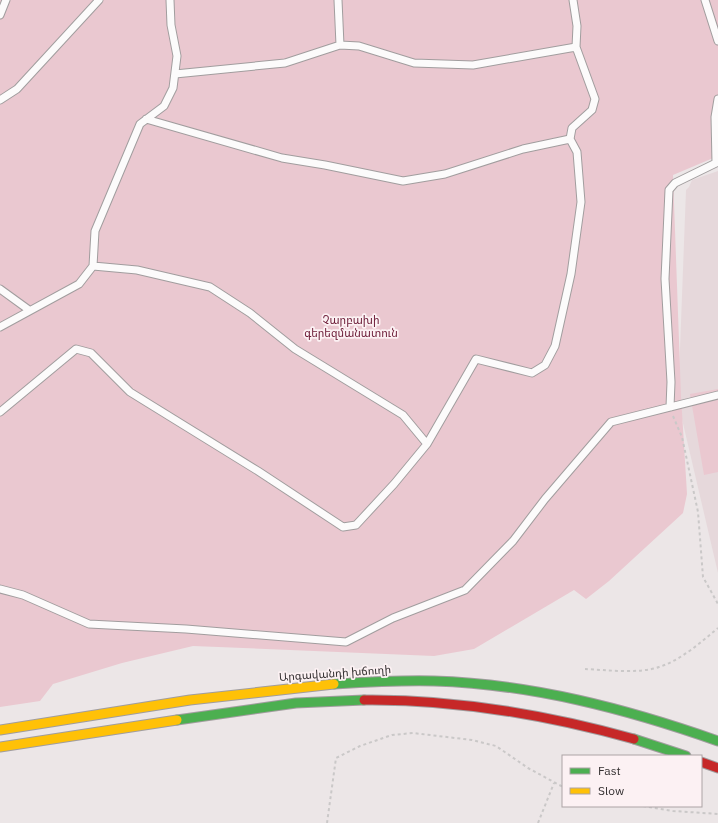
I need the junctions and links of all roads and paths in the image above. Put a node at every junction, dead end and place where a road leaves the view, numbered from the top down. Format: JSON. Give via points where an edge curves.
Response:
{"nodes":[{"id":1,"x":6,"y":0,"type":"edge"},
{"id":2,"x":99,"y":0,"type":"edge"},
{"id":3,"x":170,"y":0,"type":"edge"},
{"id":4,"x":338,"y":0,"type":"edge"},
{"id":5,"x":573,"y":0,"type":"edge"},
{"id":6,"x":705,"y":0,"type":"edge"},
{"id":7,"x":0,"y":15,"type":"edge"},
{"id":8,"x":718,"y":41,"type":"edge"},
{"id":9,"x":340,"y":45,"type":"junction"},
{"id":10,"x":576,"y":47,"type":"junction"},
{"id":11,"x":175,"y":74,"type":"junction"},
{"id":12,"x":0,"y":100,"type":"edge"},
{"id":13,"x":718,"y":100,"type":"edge"},
{"id":14,"x":146,"y":119,"type":"junction"},
{"id":15,"x":570,"y":139,"type":"junction"},
{"id":16,"x":92,"y":266,"type":"junction"},
{"id":17,"x":0,"y":289,"type":"edge"},
{"id":18,"x":29,"y":310,"type":"junction"},
{"id":19,"x":0,"y":327,"type":"edge"},
{"id":20,"x":718,"y":395,"type":"edge"},
{"id":21,"x":670,"y":407,"type":"junction"},
{"id":22,"x":0,"y":412,"type":"edge"},
{"id":23,"x":427,"y":444,"type":"junction"},
{"id":24,"x":0,"y":589,"type":"edge"},
{"id":25,"x":718,"y":604,"type":"edge"},
{"id":26,"x":718,"y":628,"type":"edge"},
{"id":27,"x":585,"y":669,"type":"dead end"},
{"id":28,"x":0,"y":730,"type":"edge"},
{"id":29,"x":718,"y":741,"type":"edge"},
{"id":30,"x":0,"y":747,"type":"edge"},
{"id":31,"x":683,"y":755,"type":"edge"},
{"id":32,"x":702,"y":762,"type":"edge"},
{"id":33,"x":718,"y":768,"type":"edge"},
{"id":34,"x":554,"y":782,"type":"junction"},
{"id":35,"x":562,"y":786,"type":"edge"},
{"id":36,"x":649,"y":807,"type":"edge"},
{"id":37,"x":718,"y":814,"type":"edge"},
{"id":38,"x":326,"y":823,"type":"edge"},
{"id":39,"x":538,"y":823,"type":"edge"}],
"edges":[{"from":1,"to":7,"type":"lane"},
{"from":2,"to":12,"type":"lane","via":[[17,89]]},
{"from":3,"to":11,"type":"lane","via":[[171,25],[177,56]]},
{"from":4,"to":9,"type":"lane"},
{"from":5,"to":10,"type":"lane","via":[[577,26]]},
{"from":6,"to":8,"type":"lane"},
{"from":9,"to":10,"type":"lane","via":[[359,46],[414,63],[472,65]]},
{"from":9,"to":11,"type":"lane","via":[[285,64]]},
{"from":10,"to":15,"type":"lane","via":[[595,99],[592,110],[572,128]]},
{"from":11,"to":14,"type":"lane","via":[[173,88],[164,106]]},
{"from":13,"to":21,"type":"lane","via":[[715,117],[716,163],[675,183],[669,190],[665,279]]},
{"from":14,"to":15,"type":"lane","via":[[282,158],[403,181],[445,174],[522,149]]},
{"from":14,"to":16,"type":"lane","via":[[140,124],[95,231]]},
{"from":15,"to":23,"type":"lane","via":[[577,152],[581,202],[571,274],[555,346],[545,365],[532,373],[476,359]]},
{"from":16,"to":18,"type":"lane","via":[[80,284]]},
{"from":16,"to":23,"type":"lane","via":[[137,270],[210,287],[250,313],[295,348],[403,414]]},
{"from":17,"to":18,"type":"lane"},
{"from":18,"to":19,"type":"lane"},
{"from":20,"to":21,"type":"lane"},
{"from":21,"to":24,"type":"lane","via":[[611,422],[513,541],[465,590],[393,618],[346,642],[89,624],[23,595]]},
{"from":21,"to":25,"type":"path","via":[[682,437],[691,474],[698,512],[703,577]]},
{"from":22,"to":23,"type":"lane","via":[[76,349],[91,353],[130,392],[343,527],[356,525]]},
{"from":26,"to":27,"type":"path","via":[[693,650],[658,668]]},
{"from":28,"to":29,"type":"highway","name":"Արգավանդի խճուղի","via":[[167,703],[305,686],[350,682],[437,681],[504,687],[590,702],[670,724]]},
{"from":30,"to":31,"type":"highway","via":[[260,706],[366,700],[478,708],[522,714],[566,722]]},
{"from":32,"to":33,"type":"highway"},
{"from":34,"to":35,"type":"path"},
{"from":34,"to":38,"type":"path","via":[[496,746],[472,740],[413,733],[392,735],[336,758]]},
{"from":34,"to":39,"type":"path"},
{"from":36,"to":37,"type":"path"}]}
